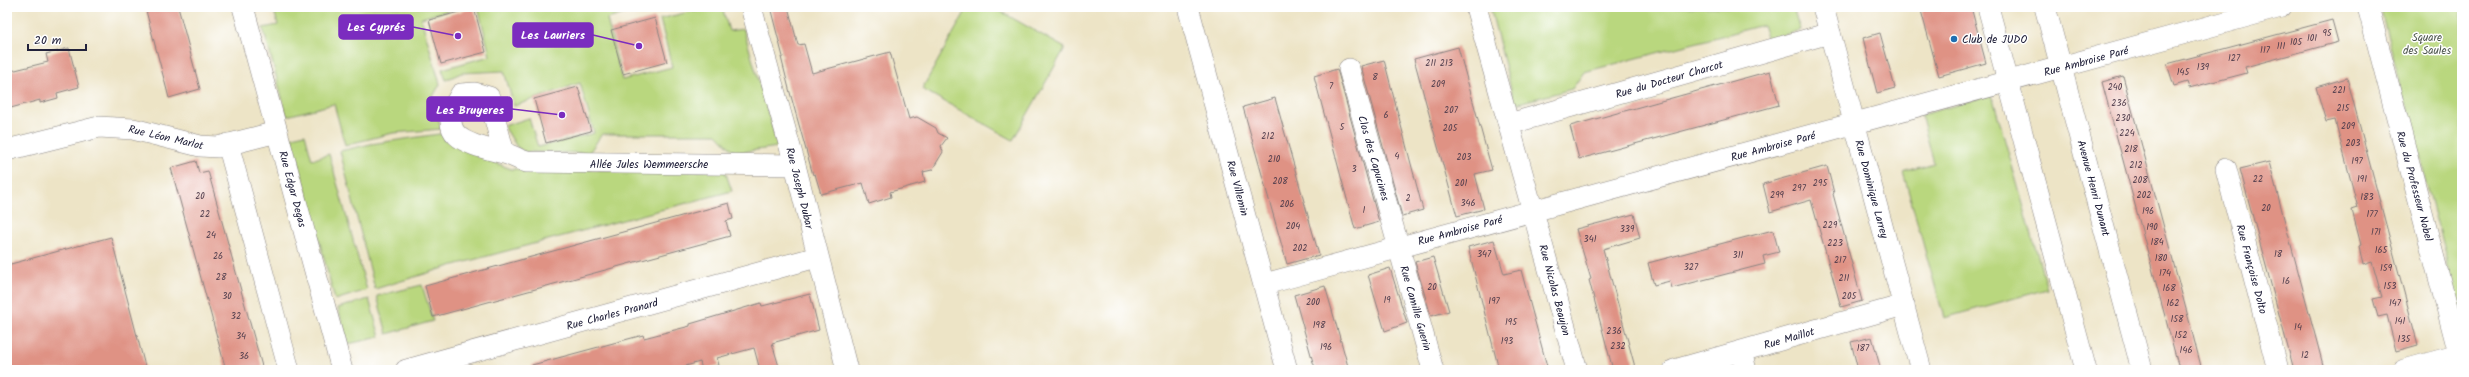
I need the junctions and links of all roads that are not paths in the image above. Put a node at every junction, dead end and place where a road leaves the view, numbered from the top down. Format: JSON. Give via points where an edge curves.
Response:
{"nodes":[{"id":1,"x":243,"y":7,"type":"edge"},
{"id":2,"x":751,"y":7,"type":"edge"},
{"id":3,"x":1188,"y":7,"type":"edge"},
{"id":4,"x":1476,"y":7,"type":"edge"},
{"id":5,"x":1823,"y":7,"type":"edge"},
{"id":6,"x":1988,"y":7,"type":"edge"},
{"id":7,"x":2045,"y":7,"type":"edge"},
{"id":8,"x":2281,"y":7,"type":"edge"},
{"id":9,"x":2368,"y":7,"type":"edge"},
{"id":10,"x":1830,"y":34,"type":"junction"},
{"id":11,"x":2061,"y":68,"type":"junction"},
{"id":12,"x":1349,"y":69,"type":"dead end"},
{"id":13,"x":2008,"y":82,"type":"junction"},
{"id":14,"x":1509,"y":124,"type":"junction"},
{"id":15,"x":1854,"y":124,"type":"junction"},
{"id":16,"x":278,"y":132,"type":"junction"},
{"id":17,"x":228,"y":144,"type":"junction"},
{"id":18,"x":7,"y":150,"type":"edge"},
{"id":19,"x":504,"y":154,"type":"dead end"},
{"id":20,"x":794,"y":164,"type":"junction"},
{"id":21,"x":2226,"y":168,"type":"dead end"},
{"id":22,"x":1533,"y":211,"type":"junction"},
{"id":23,"x":1399,"y":247,"type":"junction"},
{"id":24,"x":817,"y":257,"type":"junction"},
{"id":25,"x":1265,"y":284,"type":"junction"},
{"id":26,"x":1904,"y":305,"type":"junction"},
{"id":27,"x":2461,"y":360,"type":"edge"},
{"id":28,"x":1743,"y":361,"type":"edge"},
{"id":29,"x":289,"y":370,"type":"edge"},
{"id":30,"x":342,"y":370,"type":"edge"},
{"id":31,"x":406,"y":370,"type":"edge"},
{"id":32,"x":847,"y":370,"type":"edge"},
{"id":33,"x":1287,"y":370,"type":"edge"},
{"id":34,"x":1433,"y":370,"type":"edge"},
{"id":35,"x":1577,"y":370,"type":"edge"},
{"id":36,"x":1674,"y":370,"type":"edge"},
{"id":37,"x":1921,"y":370,"type":"edge"},
{"id":38,"x":2086,"y":370,"type":"edge"},
{"id":39,"x":2142,"y":370,"type":"edge"},
{"id":40,"x":2278,"y":370,"type":"edge"},
{"id":41,"x":2404,"y":370,"type":"edge"}],
"edges":[{"from":1,"to":16,"type":"street","name":"Rue Edgar Degas"},
{"from":2,"to":20,"type":"street","name":"Rue Joseph Dubar"},
{"from":3,"to":25,"type":"street","name":"Rue Villemin"},
{"from":4,"to":14,"type":"street"},
{"from":5,"to":10,"type":"street","name":"Rue Dominique Larrey"},
{"from":6,"to":13,"type":"street"},
{"from":7,"to":11,"type":"street","name":"Avenue Henri Dunant"},
{"from":8,"to":11,"type":"street","name":"Rue Ambroise Paré"},
{"from":9,"to":27,"type":"street","name":"Rue du Professeur Nobel"},
{"from":10,"to":14,"type":"street","name":"Rue du Docteur Charcot"},
{"from":10,"to":15,"type":"street","name":"Rue Dominique Larrey"},
{"from":11,"to":13,"type":"street","name":"Rue Ambroise Paré"},
{"from":11,"to":39,"type":"street","name":"Avenue Henri Dunant"},
{"from":12,"to":23,"type":"street","name":"Clos des Capucines"},
{"from":13,"to":15,"type":"street","name":"Rue Ambroise Paré"},
{"from":13,"to":38,"type":"street"},
{"from":14,"to":22,"type":"street"},
{"from":15,"to":22,"type":"street","name":"Rue Ambroise Paré"},
{"from":15,"to":26,"type":"street","name":"Rue Dominique Larrey"},
{"from":16,"to":17,"type":"street","name":"Rue Léon Marlot"},
{"from":16,"to":30,"type":"street","name":"Rue Edgar Degas"},
{"from":17,"to":18,"type":"street","name":"Rue Léon Marlot","via":[[200,146],[114,126],[99,127]]},
{"from":17,"to":29,"type":"street"},
{"from":19,"to":20,"type":"street","name":"Allée Jules Wemmeersche","via":[[535,163]]},
{"from":20,"to":24,"type":"street","name":"Rue Joseph Dubar"},
{"from":21,"to":40,"type":"street","name":"Rue Françoise Dolto"},
{"from":22,"to":23,"type":"street","name":"Rue Ambroise Paré"},
{"from":22,"to":35,"type":"street","name":"Rue Nicolas Beaujon"},
{"from":23,"to":25,"type":"street","name":"Rue Ambroise Paré"},
{"from":23,"to":34,"type":"street","name":"Rue Camille Guerin"},
{"from":24,"to":31,"type":"street","name":"Rue Charles Pranard"},
{"from":24,"to":32,"type":"street","name":"Rue Joseph Dubar"},
{"from":25,"to":33,"type":"street","name":"Rue Villemin"},
{"from":26,"to":28,"type":"street","name":"Rue Maillot"},
{"from":26,"to":37,"type":"street","name":"Rue Dominique Larrey"},
{"from":27,"to":41,"type":"street"},
{"from":28,"to":36,"type":"street","name":"Rue Maillot"}]}
